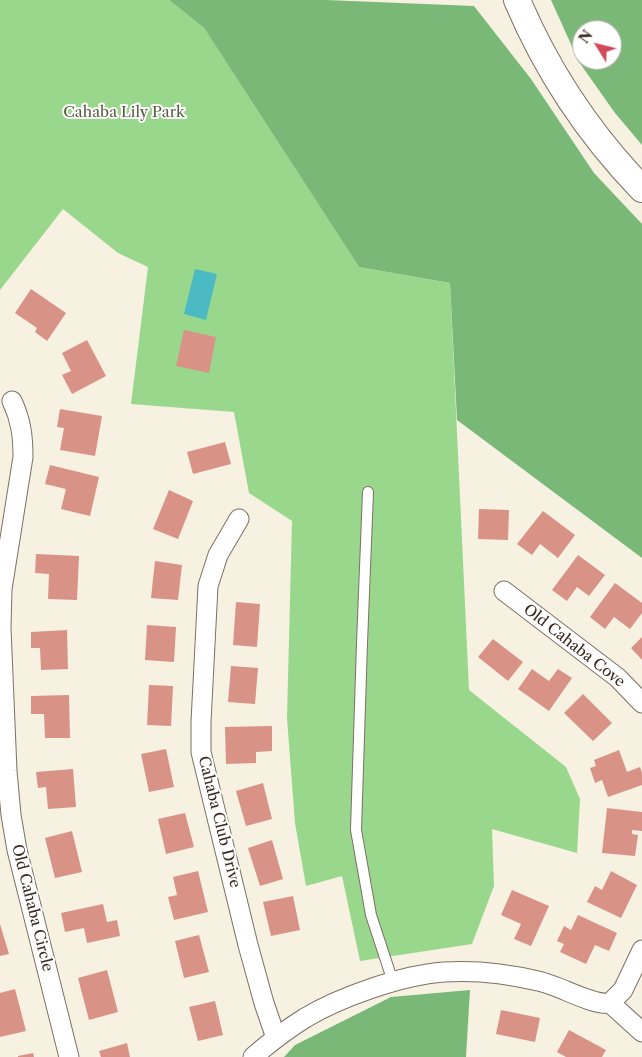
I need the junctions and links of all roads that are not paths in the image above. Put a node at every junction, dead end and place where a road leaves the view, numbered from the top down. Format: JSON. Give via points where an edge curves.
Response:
{"nodes":[{"id":1,"x":517,"y":0,"type":"edge"},
{"id":2,"x":642,"y":189,"type":"edge"},
{"id":3,"x":12,"y":401,"type":"dead end"},
{"id":4,"x":368,"y":492,"type":"dead end"},
{"id":5,"x":239,"y":519,"type":"dead end"},
{"id":6,"x":504,"y":591,"type":"dead end"},
{"id":7,"x":642,"y":703,"type":"edge"},
{"id":8,"x":642,"y":950,"type":"edge"},
{"id":9,"x":393,"y":982,"type":"junction"},
{"id":10,"x":610,"y":1003,"type":"junction"},
{"id":11,"x":642,"y":1032,"type":"edge"},
{"id":12,"x":276,"y":1038,"type":"junction"},
{"id":13,"x":69,"y":1057,"type":"edge"},
{"id":14,"x":253,"y":1057,"type":"edge"}],
"edges":[{"from":1,"to":2,"type":"street","via":[[556,79],[596,136]]},
{"from":3,"to":13,"type":"street","name":"Old Cahaba Circle","via":[[21,423],[23,457],[2,589],[1,628],[11,815]]},
{"from":4,"to":9,"type":"lane","via":[[356,830],[371,915]]},
{"from":5,"to":12,"type":"street","name":"Cahaba Club Drive","via":[[218,555],[208,586],[201,752],[248,945]]},
{"from":6,"to":7,"type":"street","name":"Old Cahaba Cove","via":[[618,678]]},
{"from":8,"to":10,"type":"street","via":[[623,990]]},
{"from":9,"to":10,"type":"street","via":[[444,972],[474,972],[538,981],[601,1004]]},
{"from":9,"to":12,"type":"street","via":[[346,998]]},
{"from":10,"to":11,"type":"street"},
{"from":12,"to":14,"type":"street"}]}
